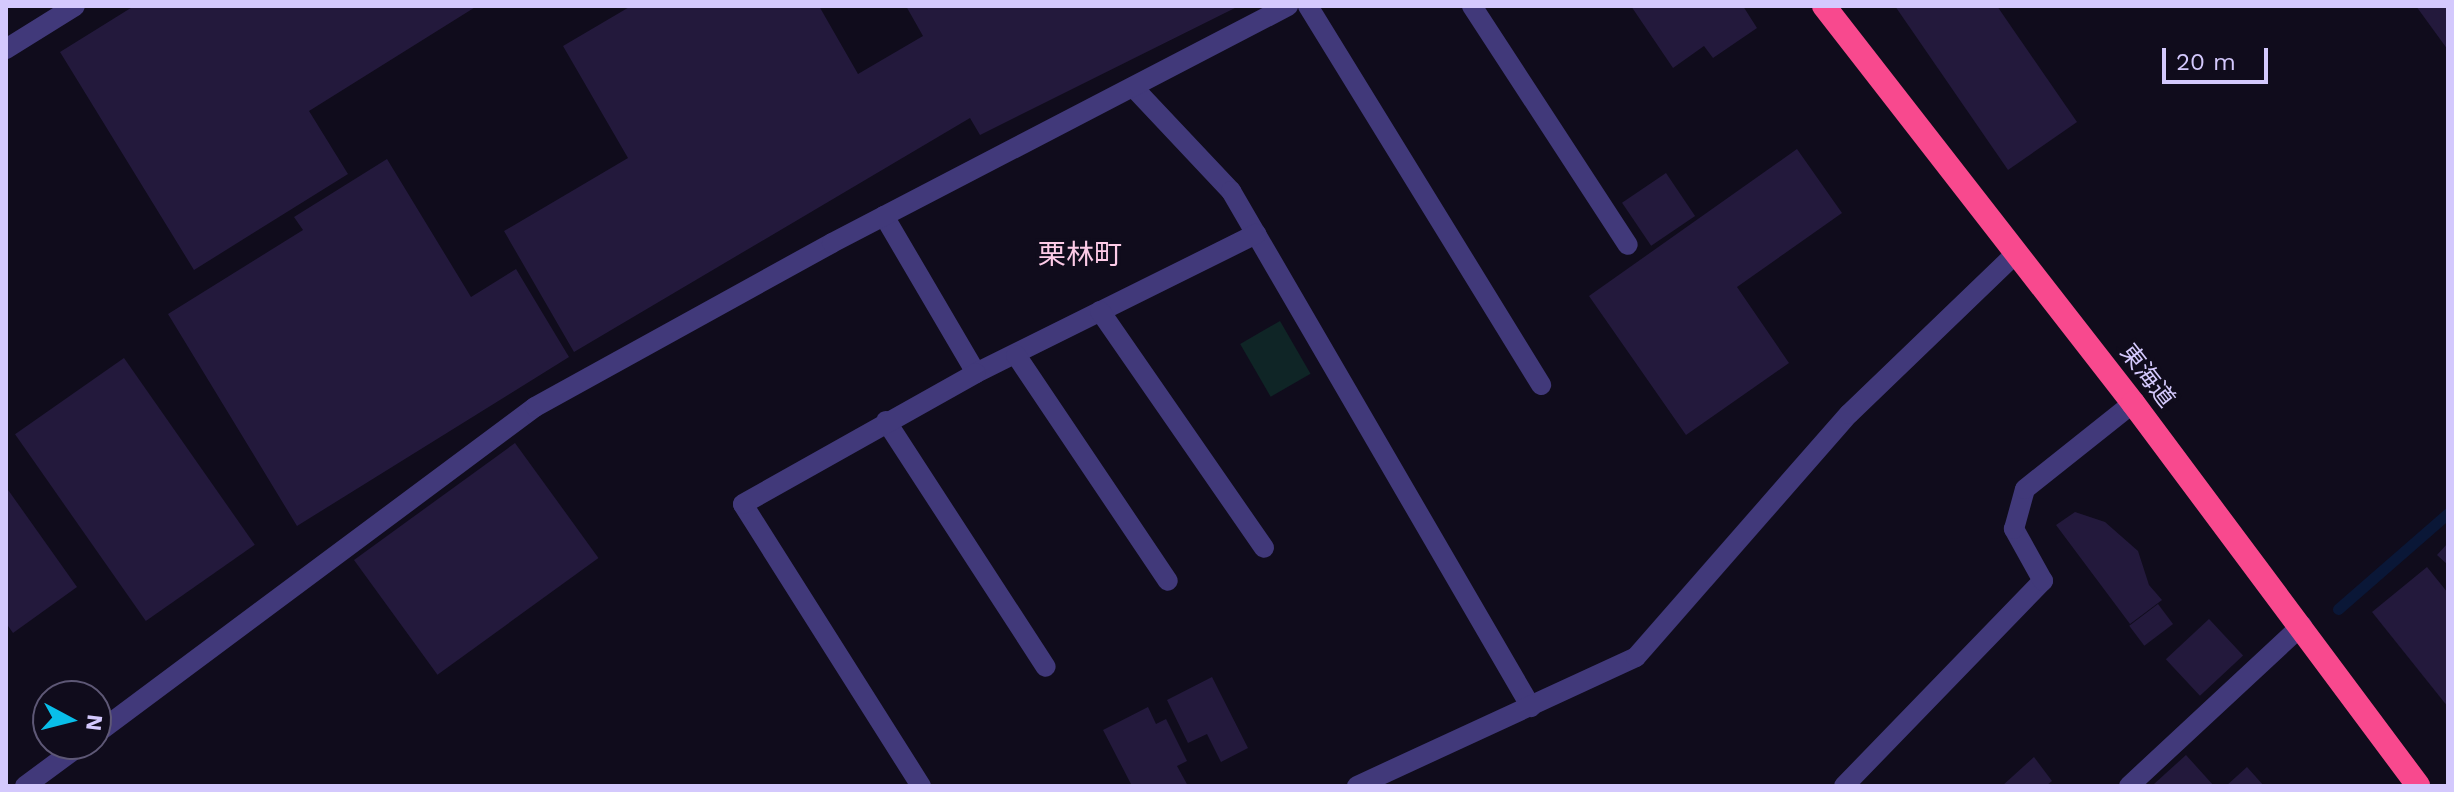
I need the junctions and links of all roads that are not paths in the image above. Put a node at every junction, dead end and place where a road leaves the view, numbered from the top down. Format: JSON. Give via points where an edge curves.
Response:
{"nodes":[{"id":1,"x":75,"y":6,"type":"edge"},
{"id":2,"x":1288,"y":6,"type":"edge"},
{"id":3,"x":1308,"y":6,"type":"edge"},
{"id":4,"x":1472,"y":6,"type":"edge"},
{"id":5,"x":1824,"y":6,"type":"edge"},
{"id":6,"x":40,"y":15,"type":"edge"},
{"id":7,"x":6,"y":49,"type":"edge"},
{"id":8,"x":1133,"y":87,"type":"junction"},
{"id":9,"x":884,"y":216,"type":"junction"},
{"id":10,"x":1256,"y":234,"type":"junction"},
{"id":11,"x":1628,"y":245,"type":"dead end"},
{"id":12,"x":2015,"y":254,"type":"junction"},
{"id":13,"x":1100,"y":311,"type":"junction"},
{"id":14,"x":1016,"y":355,"type":"junction"},
{"id":15,"x":976,"y":373,"type":"junction"},
{"id":16,"x":1541,"y":385,"type":"dead end"},
{"id":17,"x":2133,"y":403,"type":"junction"},
{"id":18,"x":886,"y":421,"type":"junction"},
{"id":19,"x":1264,"y":548,"type":"dead end"},
{"id":20,"x":1168,"y":581,"type":"dead end"},
{"id":21,"x":2302,"y":625,"type":"junction"},
{"id":22,"x":1046,"y":667,"type":"dead end"},
{"id":23,"x":1531,"y":707,"type":"junction"},
{"id":24,"x":112,"y":722,"type":"edge"},
{"id":25,"x":60,"y":760,"type":"edge"},
{"id":26,"x":25,"y":786,"type":"edge"},
{"id":27,"x":921,"y":786,"type":"edge"},
{"id":28,"x":1357,"y":786,"type":"edge"},
{"id":29,"x":1844,"y":786,"type":"edge"},
{"id":30,"x":2129,"y":786,"type":"edge"},
{"id":31,"x":2418,"y":786,"type":"edge"}],
"edges":[{"from":1,"to":6,"type":"street"},
{"from":2,"to":8,"type":"street"},
{"from":3,"to":16,"type":"street"},
{"from":4,"to":11,"type":"street"},
{"from":5,"to":12,"type":"highway","name":"東海道"},
{"from":6,"to":7,"type":"street"},
{"from":8,"to":9,"type":"street"},
{"from":8,"to":10,"type":"street","via":[[1231,191]]},
{"from":9,"to":15,"type":"street"},
{"from":9,"to":24,"type":"street","via":[[535,407]]},
{"from":10,"to":13,"type":"street"},
{"from":10,"to":23,"type":"street"},
{"from":12,"to":17,"type":"highway","name":"東海道"},
{"from":12,"to":23,"type":"street","via":[[1849,414],[1636,657]]},
{"from":13,"to":14,"type":"street"},
{"from":13,"to":19,"type":"street"},
{"from":14,"to":15,"type":"street"},
{"from":14,"to":20,"type":"street"},
{"from":15,"to":18,"type":"street"},
{"from":17,"to":21,"type":"highway","name":"東海道"},
{"from":17,"to":29,"type":"street","via":[[2025,489],[2014,529],[2043,581]]},
{"from":18,"to":22,"type":"street"},
{"from":18,"to":27,"type":"street","via":[[743,504]]},
{"from":21,"to":30,"type":"street"},
{"from":21,"to":31,"type":"highway","name":"東海道"},
{"from":23,"to":28,"type":"street"},
{"from":25,"to":26,"type":"street"}]}
